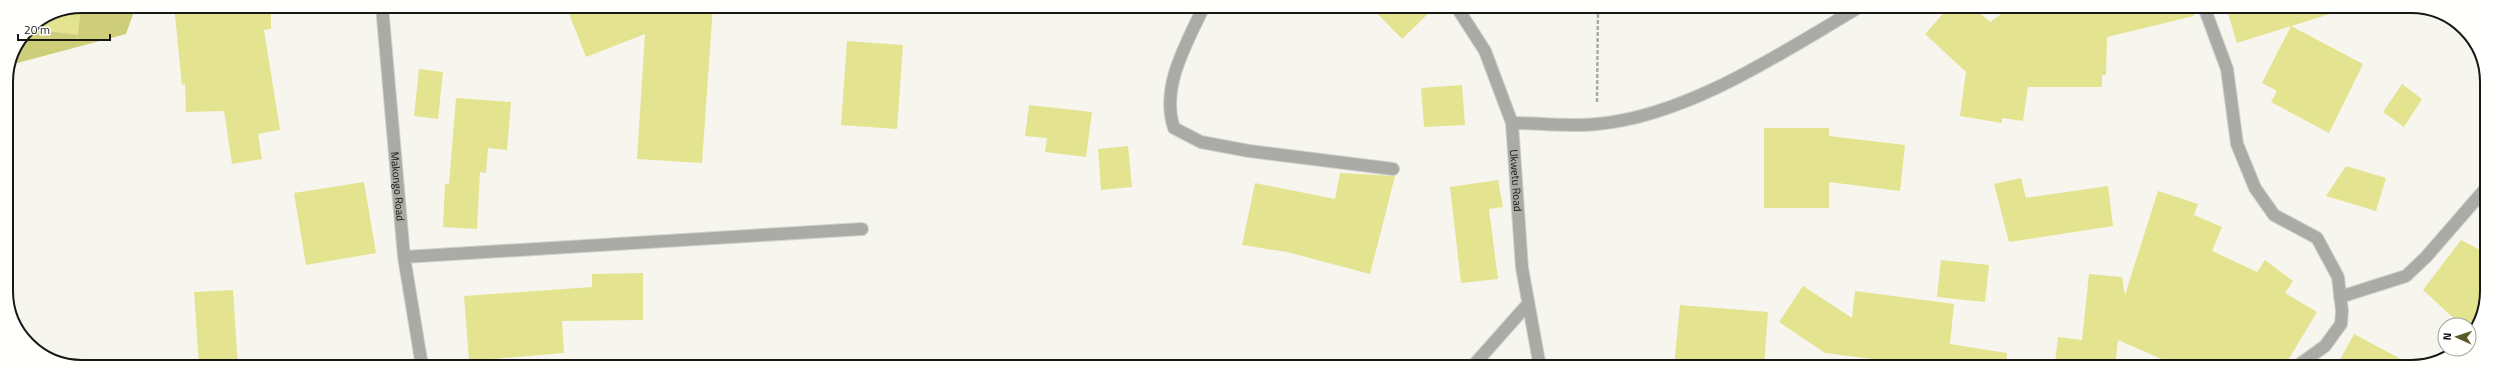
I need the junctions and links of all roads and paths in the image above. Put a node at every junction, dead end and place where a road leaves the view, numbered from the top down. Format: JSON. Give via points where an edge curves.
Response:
{"nodes":[{"id":1,"x":383,"y":13,"type":"edge"},
{"id":2,"x":1201,"y":13,"type":"edge"},
{"id":3,"x":1461,"y":13,"type":"edge"},
{"id":4,"x":1598,"y":13,"type":"edge"},
{"id":5,"x":1849,"y":13,"type":"edge"},
{"id":6,"x":2206,"y":13,"type":"edge"},
{"id":7,"x":1512,"y":123,"type":"junction"},
{"id":8,"x":1596,"y":124,"type":"junction"},
{"id":9,"x":1393,"y":169,"type":"dead end"},
{"id":10,"x":2480,"y":195,"type":"edge"},
{"id":11,"x":862,"y":229,"type":"dead end"},
{"id":12,"x":404,"y":257,"type":"junction"},
{"id":13,"x":2340,"y":297,"type":"junction"},
{"id":14,"x":1528,"y":304,"type":"junction"},
{"id":15,"x":421,"y":360,"type":"edge"},
{"id":16,"x":1478,"y":360,"type":"edge"},
{"id":17,"x":1539,"y":360,"type":"edge"},
{"id":18,"x":2306,"y":360,"type":"edge"}],
"edges":[{"from":1,"to":12,"type":"street","name":"Makongo Road"},
{"from":2,"to":9,"type":"street","via":[[1174,75],[1169,115],[1174,128],[1201,142],[1249,151]]},
{"from":3,"to":7,"type":"street","name":"Ukwetu Road","via":[[1485,51]]},
{"from":4,"to":8,"type":"path"},
{"from":5,"to":8,"type":"street","via":[[1766,61],[1685,102],[1633,118]]},
{"from":6,"to":13,"type":"street","via":[[2227,70],[2238,144],[2254,188],[2274,215],[2317,238],[2338,277]]},
{"from":7,"to":8,"type":"street"},
{"from":7,"to":14,"type":"street","name":"Ukwetu Road","via":[[1522,268]]},
{"from":10,"to":13,"type":"street","via":[[2406,276]]},
{"from":11,"to":12,"type":"street"},
{"from":12,"to":15,"type":"street","name":"Makongo Road"},
{"from":13,"to":18,"type":"street","via":[[2341,324],[2334,337]]},
{"from":14,"to":16,"type":"street"},
{"from":14,"to":17,"type":"street","name":"Ukwetu Road"}]}
